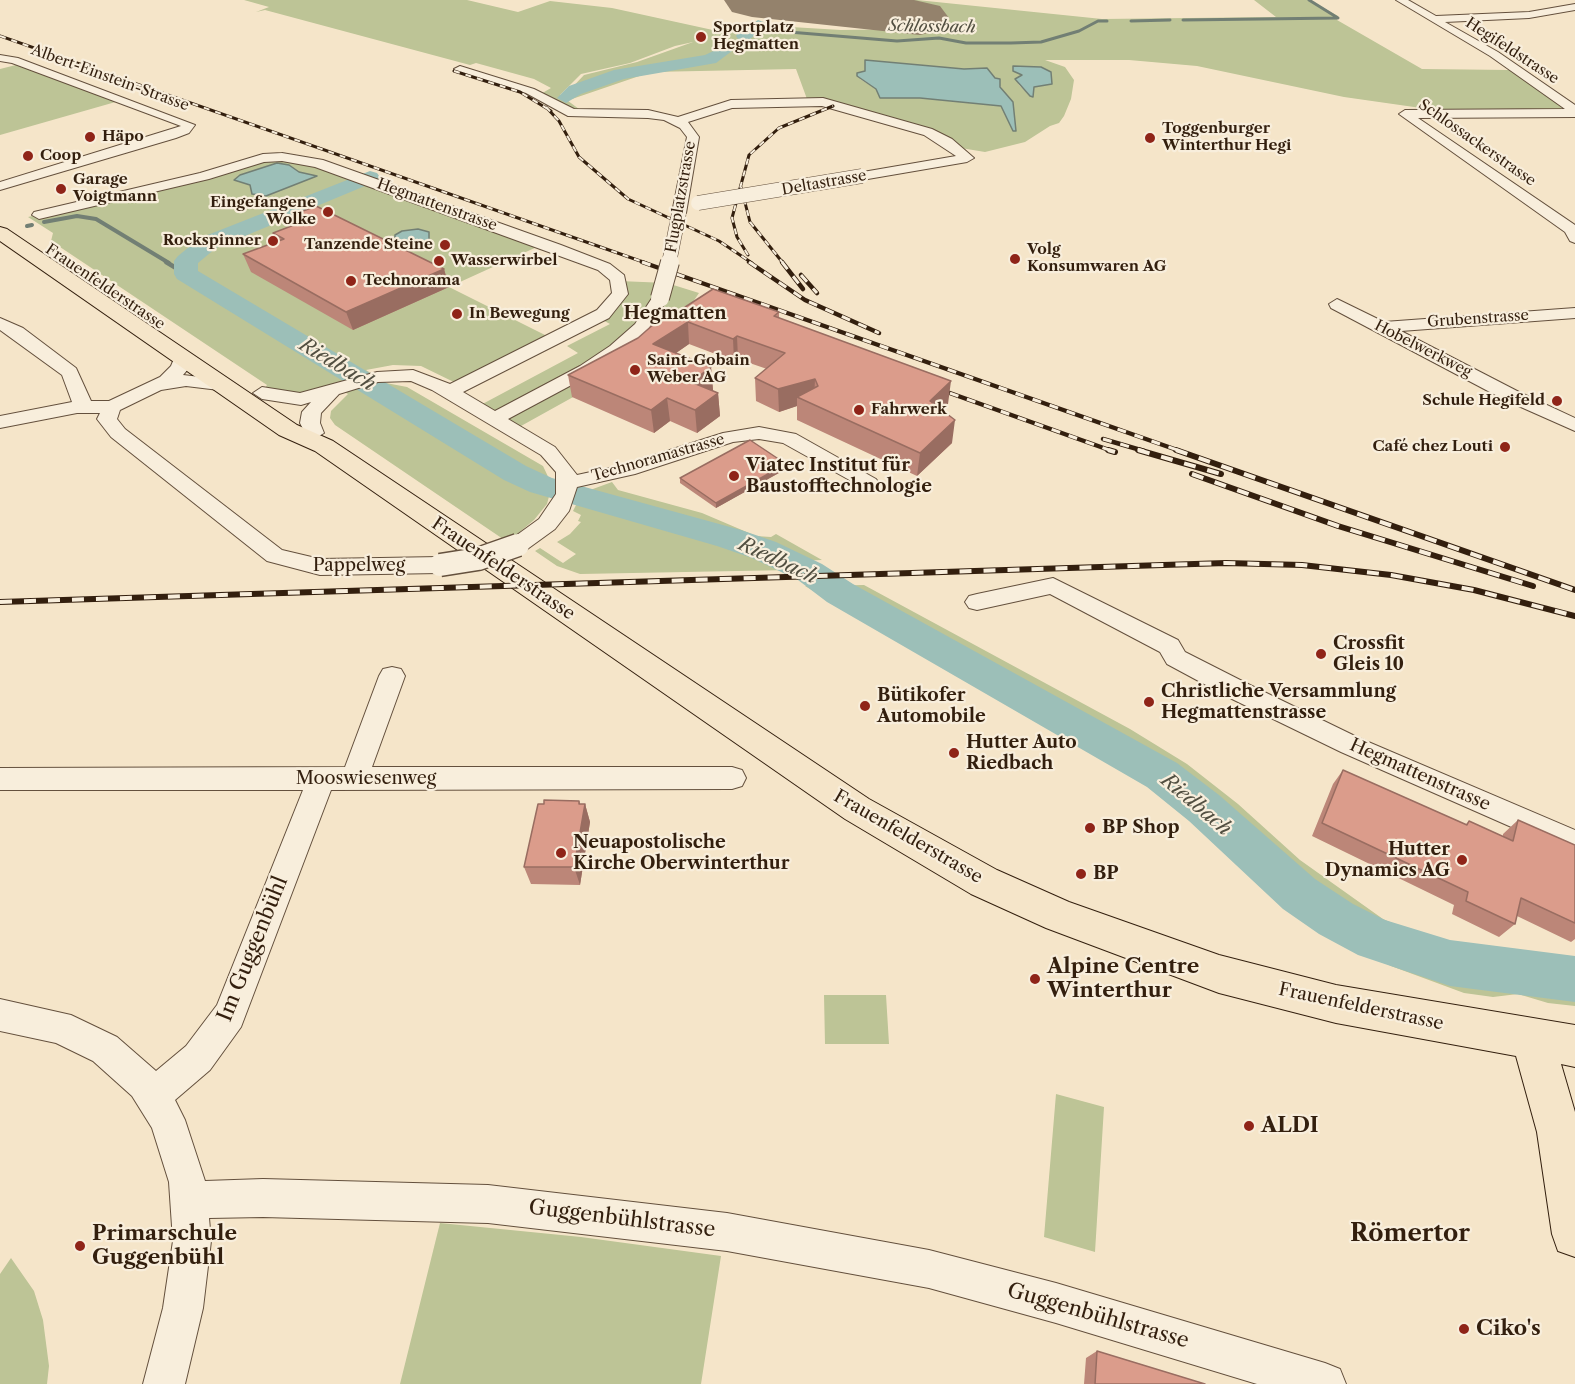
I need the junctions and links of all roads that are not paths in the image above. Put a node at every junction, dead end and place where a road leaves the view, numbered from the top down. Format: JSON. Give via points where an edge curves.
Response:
{"nodes":[{"id":1,"x":1401,"y":0,"type":"edge"},
{"id":2,"x":1575,"y":8,"type":"edge"},
{"id":3,"x":1434,"y":19,"type":"junction"},
{"id":4,"x":0,"y":58,"type":"edge"},
{"id":5,"x":460,"y":69,"type":"dead end"},
{"id":6,"x":1575,"y":112,"type":"edge"},
{"id":7,"x":678,"y":121,"type":"junction"},
{"id":8,"x":0,"y":186,"type":"edge"},
{"id":9,"x":680,"y":208,"type":"junction"},
{"id":10,"x":39,"y":215,"type":"dead end"},
{"id":11,"x":2,"y":232,"type":"edge"},
{"id":12,"x":1575,"y":238,"type":"edge"},
{"id":13,"x":1337,"y":304,"type":"dead end"},
{"id":14,"x":1575,"y":313,"type":"edge"},
{"id":15,"x":0,"y":322,"type":"edge"},
{"id":16,"x":1380,"y":327,"type":"junction"},
{"id":17,"x":182,"y":358,"type":"junction"},
{"id":18,"x":219,"y":384,"type":"junction"},
{"id":19,"x":160,"y":385,"type":"junction"},
{"id":20,"x":340,"y":388,"type":"junction"},
{"id":21,"x":449,"y":392,"type":"junction"},
{"id":22,"x":262,"y":393,"type":"junction"},
{"id":23,"x":83,"y":406,"type":"junction"},
{"id":24,"x":112,"y":407,"type":"junction"},
{"id":25,"x":494,"y":419,"type":"junction"},
{"id":26,"x":0,"y":422,"type":"edge"},
{"id":27,"x":1575,"y":425,"type":"edge"},
{"id":28,"x":319,"y":439,"type":"junction"},
{"id":29,"x":869,"y":483,"type":"dead end"},
{"id":30,"x":566,"y":491,"type":"junction"},
{"id":31,"x":977,"y":602,"type":"dead end"},
{"id":32,"x":392,"y":676,"type":"dead end"},
{"id":33,"x":732,"y":778,"type":"dead end"},
{"id":34,"x":0,"y":779,"type":"edge"},
{"id":35,"x":321,"y":779,"type":"junction"},
{"id":36,"x":354,"y":779,"type":"junction"},
{"id":37,"x":1575,"y":843,"type":"edge"},
{"id":38,"x":0,"y":1015,"type":"edge"},
{"id":39,"x":1533,"y":1041,"type":"junction"},
{"id":40,"x":1575,"y":1046,"type":"edge"},
{"id":41,"x":153,"y":1096,"type":"junction"},
{"id":42,"x":190,"y":1200,"type":"junction"},
{"id":43,"x":1575,"y":1234,"type":"edge"},
{"id":44,"x":164,"y":1384,"type":"edge"},
{"id":45,"x":1325,"y":1384,"type":"edge"}],
"edges":[{"from":1,"to":3,"type":"street","name":"Hegifeldstrasse"},
{"from":2,"to":3,"type":"street","via":[[1529,15]]},
{"from":3,"to":6,"type":"street","name":"Hegifeldstrasse","via":[[1494,54]]},
{"from":4,"to":8,"type":"street","name":"Albert-Einstein-Strasse","via":[[189,125],[172,135]]},
{"from":5,"to":7,"type":"street","name":"Flugplatzstrasse","via":[[530,90],[572,113],[644,114]]},
{"from":6,"to":12,"type":"street","name":"Schlossackerstrasse","via":[[1404,114],[1572,230]]},
{"from":7,"to":9,"type":"street","name":"Flugplatzstrasse","via":[[690,129],[693,137]]},
{"from":7,"to":9,"type":"street","name":"Deltastrasse","bridge":true,"via":[[731,104],[823,102],[928,132],[967,158]]},
{"from":9,"to":25,"type":"street","name":"Flugplatzstrasse","bridge":true,"via":[[666,280],[660,298],[641,327],[586,370]]},
{"from":10,"to":21,"type":"street","name":"Hegmattenstrasse","via":[[204,176],[270,156],[312,161],[598,264],[612,272],[621,284],[619,298],[603,314]]},
{"from":11,"to":17,"type":"main road","name":"Frauenfelderstrasse"},
{"from":11,"to":22,"type":"main road","name":"Frauenfelderstrasse"},
{"from":13,"to":16,"type":"street","name":"Hobelwerkweg"},
{"from":14,"to":16,"type":"street","name":"Grubenstrasse"},
{"from":15,"to":23,"type":"street","via":[[70,372]]},
{"from":16,"to":27,"type":"street","name":"Hobelwerkweg"},
{"from":17,"to":18,"type":"main road","name":"Frauenfelderstrasse"},
{"from":17,"to":19,"type":"street","via":[[175,374]]},
{"from":18,"to":19,"type":"street","via":[[186,380]]},
{"from":18,"to":28,"type":"main road","name":"Frauenfelderstrasse","via":[[288,430]]},
{"from":19,"to":24,"type":"street"},
{"from":20,"to":21,"type":"street","name":"Technoramastrasse","via":[[377,377],[413,375]]},
{"from":20,"to":22,"type":"street","name":"Technoramastrasse","via":[[301,399]]},
{"from":20,"to":28,"type":"street","via":[[312,412],[310,423]]},
{"from":21,"to":25,"type":"street","name":"Technoramastrasse"},
{"from":22,"to":28,"type":"main road","name":"Frauenfelderstrasse"},
{"from":23,"to":24,"type":"street"},
{"from":23,"to":26,"type":"street"},
{"from":24,"to":30,"type":"street","name":"Pappelweg","bridge":true,"via":[[107,419],[118,433],[275,556],[320,567],[440,565],[478,559],[518,544],[547,524]]},
{"from":25,"to":30,"type":"street","name":"Technoramastrasse","via":[[554,455],[566,471]]},
{"from":28,"to":39,"type":"main road","name":"Frauenfelderstrasse","via":[[847,803],[984,882],[1059,916],[1219,974],[1336,1004]]},
{"from":29,"to":30,"type":"street","name":"Technoramastrasse","via":[[789,438],[759,433],[730,437]]},
{"from":31,"to":37,"type":"street","name":"Hegmattenstrasse","via":[[1053,586],[1169,646],[1176,658],[1241,692]]},
{"from":32,"to":36,"type":"street"},
{"from":33,"to":36,"type":"street","name":"Mooswiesenweg"},
{"from":34,"to":35,"type":"street","name":"Mooswiesenweg"},
{"from":35,"to":36,"type":"street","name":"Mooswiesenweg"},
{"from":35,"to":41,"type":"street","name":"Im Guggenbühl","via":[[229,1016],[198,1059]]},
{"from":38,"to":41,"type":"street","via":[[44,1022],[89,1039],[117,1058]]},
{"from":39,"to":40,"type":"main road","name":"Frauenfelderstrasse"},
{"from":39,"to":43,"type":"main road","via":[[1559,1132]]},
{"from":41,"to":42,"type":"street","via":[[179,1151]]},
{"from":42,"to":44,"type":"street","via":[[189,1273]]},
{"from":42,"to":45,"type":"street","name":"Guggenbühlstrasse","via":[[274,1198],[488,1204],[727,1232],[929,1269]]}]}
